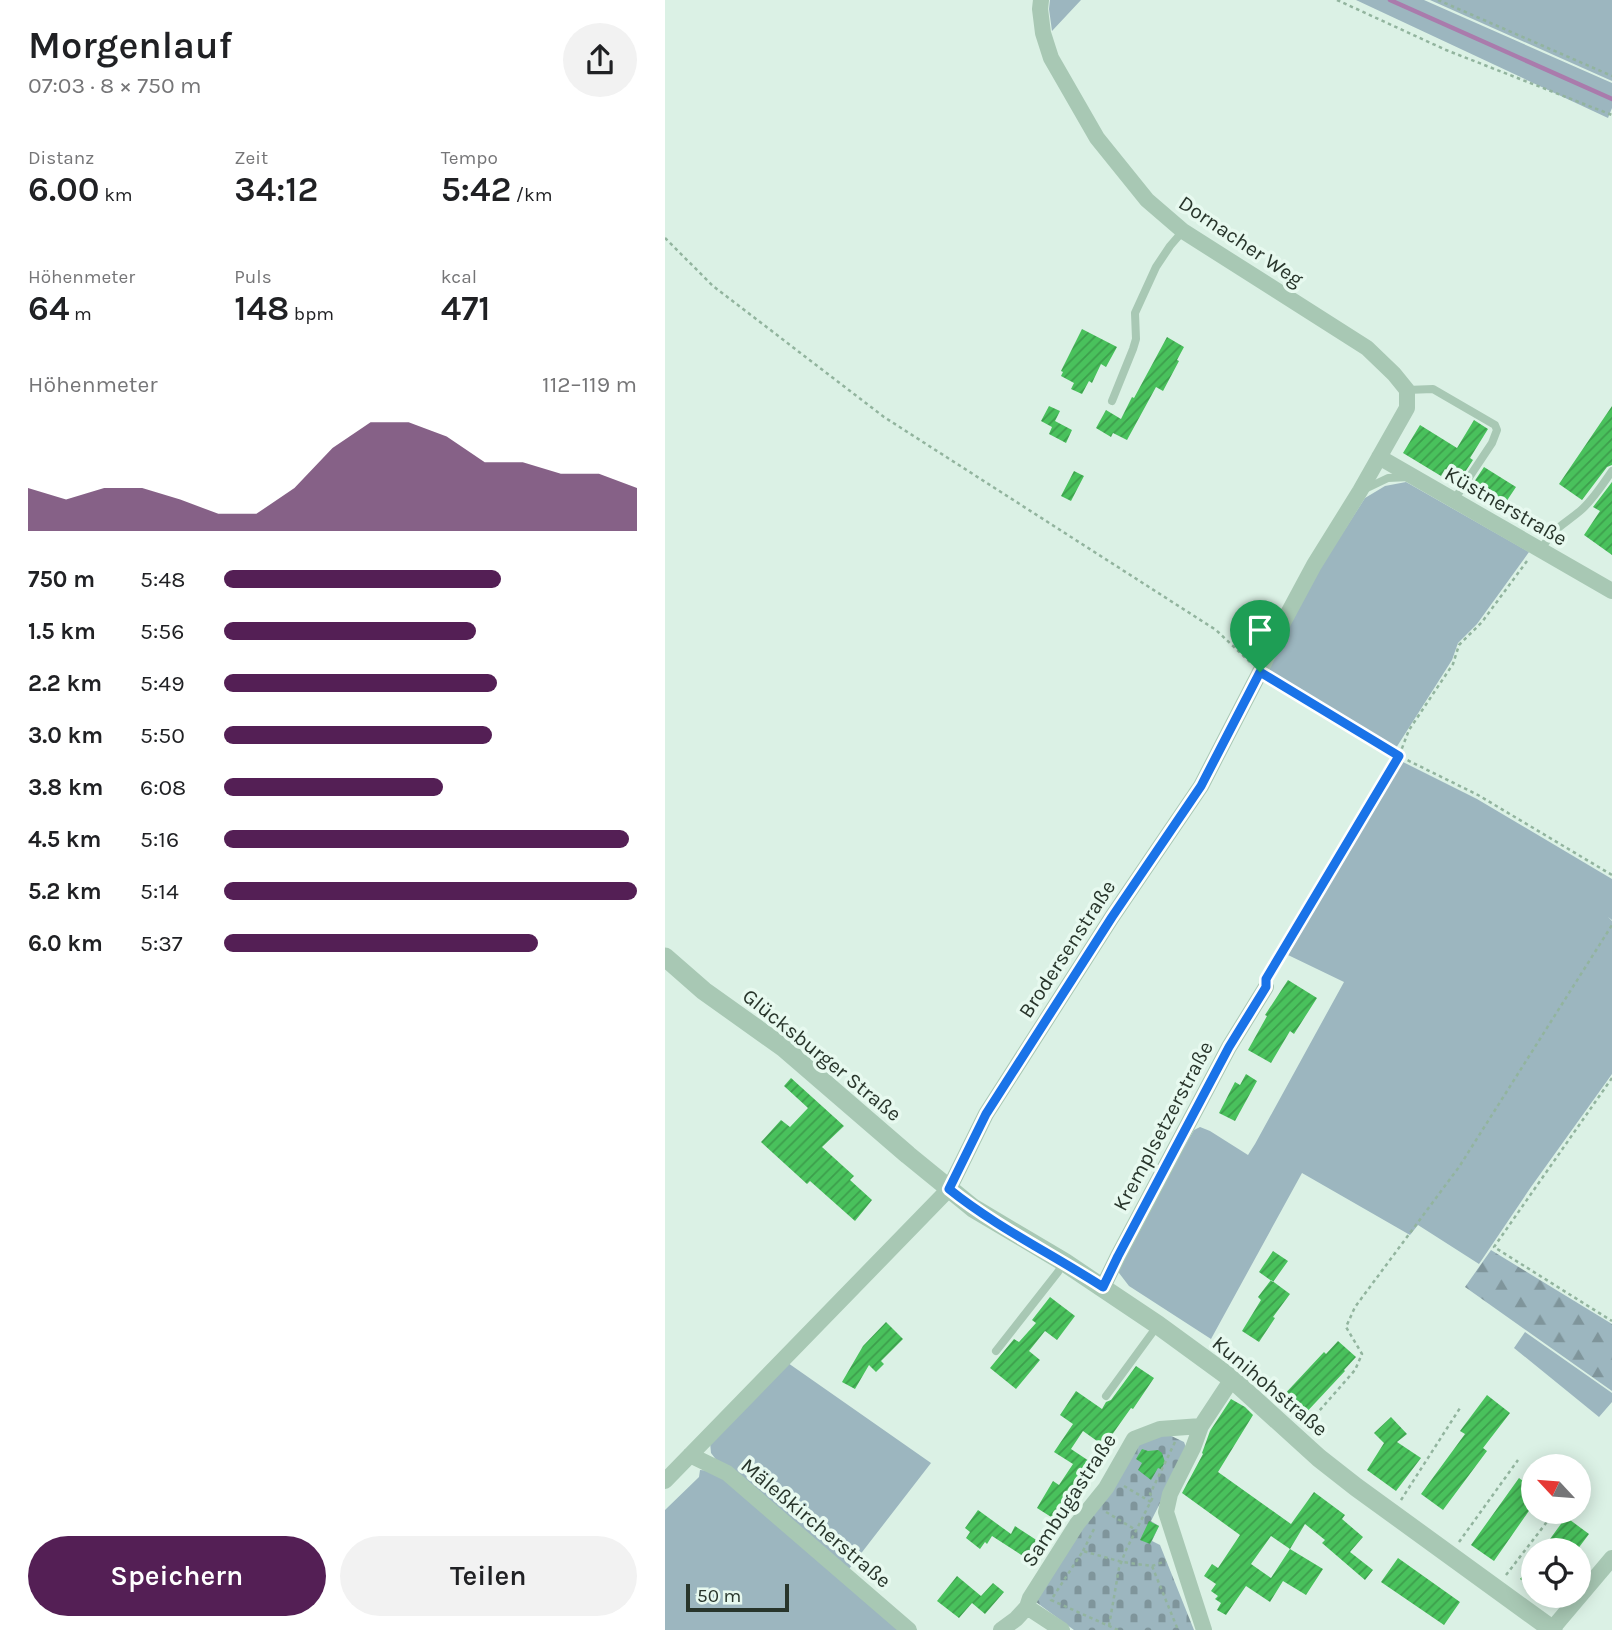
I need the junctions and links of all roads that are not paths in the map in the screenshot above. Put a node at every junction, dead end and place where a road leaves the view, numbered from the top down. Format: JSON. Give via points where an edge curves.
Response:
{"nodes":[{"id":1,"x":1041,"y":0,"type":"edge"},
{"id":2,"x":1183,"y":231,"type":"junction"},
{"id":3,"x":1407,"y":390,"type":"junction"},
{"id":4,"x":1111,"y":401,"type":"dead end"},
{"id":5,"x":1379,"y":457,"type":"junction"},
{"id":6,"x":1612,"y":471,"type":"edge"},
{"id":7,"x":1415,"y":477,"type":"junction"},
{"id":8,"x":1360,"y":491,"type":"junction"},
{"id":9,"x":1454,"y":500,"type":"junction"},
{"id":10,"x":1541,"y":550,"type":"junction"},
{"id":11,"x":1612,"y":591,"type":"edge"},
{"id":12,"x":665,"y":957,"type":"edge"},
{"id":13,"x":1266,"y":987,"type":"road end"},
{"id":14,"x":949,"y":1189,"type":"junction"},
{"id":15,"x":1064,"y":1262,"type":"junction"},
{"id":16,"x":1103,"y":1287,"type":"junction"},
{"id":17,"x":1157,"y":1325,"type":"junction"},
{"id":18,"x":996,"y":1351,"type":"dead end"},
{"id":19,"x":1232,"y":1379,"type":"junction"},
{"id":20,"x":1106,"y":1396,"type":"dead end"},
{"id":21,"x":1201,"y":1426,"type":"junction"},
{"id":22,"x":690,"y":1455,"type":"junction"},
{"id":23,"x":665,"y":1482,"type":"edge"},
{"id":24,"x":1612,"y":1558,"type":"edge"},
{"id":25,"x":1027,"y":1607,"type":"junction"},
{"id":26,"x":1552,"y":1629,"type":"edge"},
{"id":27,"x":909,"y":1630,"type":"edge"},
{"id":28,"x":1002,"y":1630,"type":"edge"},
{"id":29,"x":1062,"y":1630,"type":"edge"},
{"id":30,"x":1204,"y":1630,"type":"edge"}],
"edges":[{"from":1,"to":2,"type":"street","name":"Dornacher Weg","via":[[1043,33],[1051,58],[1097,138],[1147,200]]},
{"from":2,"to":3,"type":"street","name":"Dornacher Weg","via":[[1367,348]]},
{"from":2,"to":4,"type":"lane","via":[[1156,267],[1135,313],[1136,339]]},
{"from":3,"to":5,"type":"street","name":"Brodersenstraße","via":[[1407,408]]},
{"from":3,"to":9,"type":"lane","via":[[1433,389],[1495,425],[1492,443]]},
{"from":5,"to":7,"type":"street","name":"Küstnerstraße"},
{"from":5,"to":8,"type":"street","name":"Brodersenstraße"},
{"from":6,"to":10,"type":"lane","via":[[1589,502],[1554,530]]},
{"from":7,"to":8,"type":"lane","via":[[1388,478]]},
{"from":7,"to":9,"type":"street","name":"Küstnerstraße"},
{"from":8,"to":14,"type":"street","name":"Brodersenstraße","via":[[1314,565],[1201,786],[986,1114]]},
{"from":9,"to":10,"type":"street","name":"Küstnerstraße"},
{"from":10,"to":11,"type":"street","name":"Küstnerstraße"},
{"from":12,"to":14,"type":"street","name":"Glücksburger Straße","via":[[784,1048]]},
{"from":13,"to":16,"type":"street","name":"Kremplsetzerstraße","via":[[1229,1047]]},
{"from":14,"to":15,"type":"street","name":"Kunihohstraße"},
{"from":14,"to":22,"type":"street","name":"Brodersenstraße"},
{"from":15,"to":16,"type":"street","name":"Kunihohstraße"},
{"from":15,"to":18,"type":"lane"},
{"from":16,"to":17,"type":"street","name":"Kunihohstraße"},
{"from":17,"to":19,"type":"street","name":"Kunihohstraße"},
{"from":17,"to":20,"type":"lane"},
{"from":19,"to":21,"type":"street"},
{"from":19,"to":26,"type":"street","name":"Kunihohstraße","via":[[1356,1487]]},
{"from":21,"to":25,"type":"street","name":"Sambugastraße","via":[[1160,1429],[1134,1439]]},
{"from":21,"to":30,"type":"street","via":[[1166,1511]]},
{"from":22,"to":23,"type":"street","name":"Brodersenstraße"},
{"from":22,"to":27,"type":"street","name":"Mäleßkircherstraße","via":[[727,1473]]},
{"from":24,"to":26,"type":"street"},
{"from":25,"to":28,"type":"street"},
{"from":25,"to":29,"type":"street"}]}
